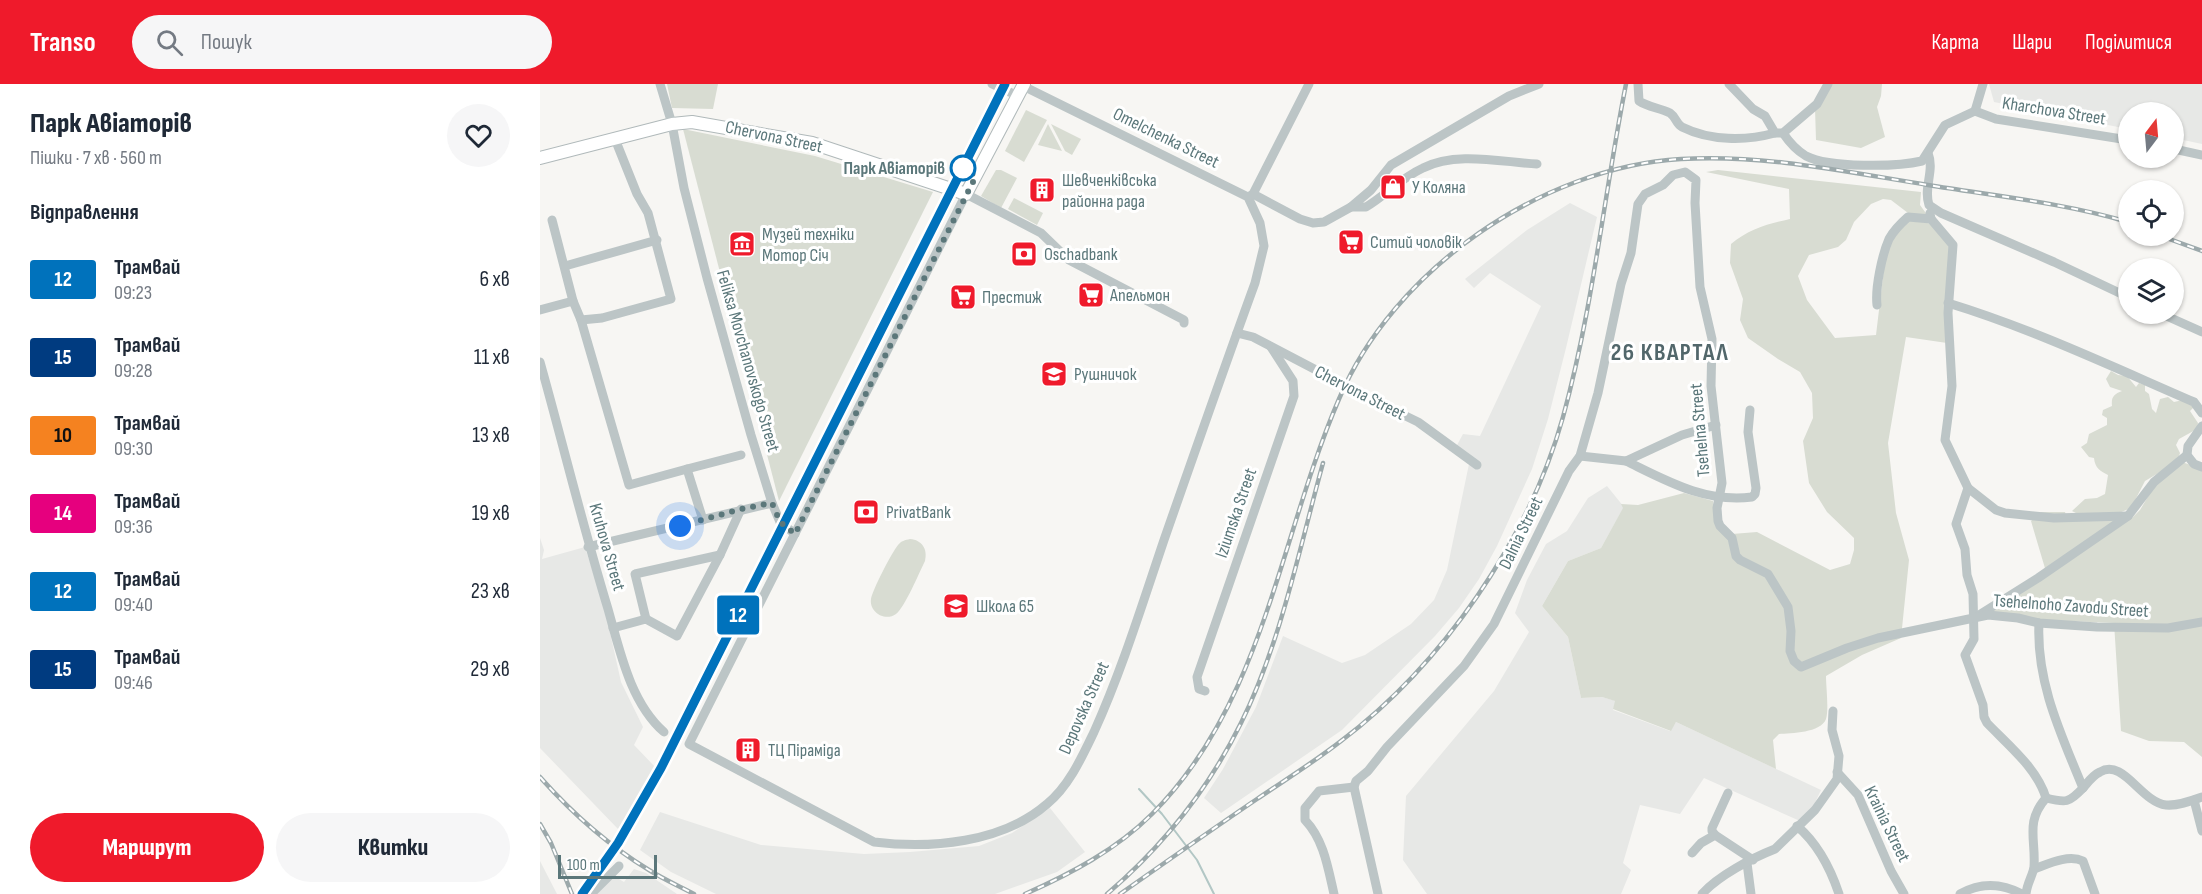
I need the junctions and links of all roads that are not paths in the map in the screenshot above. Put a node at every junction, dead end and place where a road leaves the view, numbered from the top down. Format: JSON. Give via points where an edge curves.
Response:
{"nodes":[{"id":1,"x":660,"y":84,"type":"edge"},
{"id":2,"x":993,"y":84,"type":"edge"},
{"id":3,"x":1309,"y":84,"type":"edge"},
{"id":4,"x":1539,"y":84,"type":"edge"},
{"id":5,"x":1638,"y":84,"type":"edge"},
{"id":6,"x":1729,"y":84,"type":"edge"},
{"id":7,"x":1828,"y":84,"type":"edge"},
{"id":8,"x":1983,"y":84,"type":"edge"},
{"id":9,"x":1022,"y":89,"type":"edge"},
{"id":10,"x":1975,"y":111,"type":"junction"},
{"id":11,"x":672,"y":124,"type":"junction"},
{"id":12,"x":1779,"y":133,"type":"junction"},
{"id":13,"x":2118,"y":138,"type":"edge"},
{"id":14,"x":615,"y":139,"type":"junction"},
{"id":15,"x":2184,"y":151,"type":"edge"},
{"id":16,"x":1929,"y":153,"type":"junction"},
{"id":17,"x":2202,"y":155,"type":"edge"},
{"id":18,"x":540,"y":158,"type":"edge"},
{"id":19,"x":1537,"y":164,"type":"dead end"},
{"id":20,"x":1689,"y":174,"type":"joint"},
{"id":21,"x":966,"y":194,"type":"junction"},
{"id":22,"x":1250,"y":195,"type":"junction"},
{"id":23,"x":1929,"y":205,"type":"junction"},
{"id":24,"x":1351,"y":207,"type":"junction"},
{"id":25,"x":1931,"y":219,"type":"junction"},
{"id":26,"x":552,"y":220,"type":"dead end"},
{"id":27,"x":657,"y":240,"type":"junction"},
{"id":28,"x":565,"y":266,"type":"junction"},
{"id":29,"x":2118,"y":292,"type":"edge"},
{"id":30,"x":573,"y":301,"type":"junction"},
{"id":31,"x":1948,"y":303,"type":"junction"},
{"id":32,"x":1877,"y":305,"type":"dead end"},
{"id":33,"x":540,"y":310,"type":"edge"},
{"id":34,"x":581,"y":320,"type":"junction"},
{"id":35,"x":1184,"y":322,"type":"dead end"},
{"id":36,"x":2184,"y":324,"type":"edge"},
{"id":37,"x":2202,"y":332,"type":"edge"},
{"id":38,"x":1237,"y":333,"type":"junction"},
{"id":39,"x":1271,"y":347,"type":"junction"},
{"id":40,"x":540,"y":362,"type":"edge"},
{"id":41,"x":1749,"y":410,"type":"dead end"},
{"id":42,"x":2202,"y":413,"type":"edge"},
{"id":43,"x":1716,"y":426,"type":"junction"},
{"id":44,"x":2202,"y":426,"type":"edge"},
{"id":45,"x":741,"y":455,"type":"dead end"},
{"id":46,"x":1580,"y":456,"type":"junction"},
{"id":47,"x":2187,"y":456,"type":"junction"},
{"id":48,"x":1626,"y":461,"type":"junction"},
{"id":49,"x":1477,"y":465,"type":"dead end"},
{"id":50,"x":2202,"y":467,"type":"edge"},
{"id":51,"x":687,"y":469,"type":"junction"},
{"id":52,"x":1968,"y":488,"type":"junction"},
{"id":53,"x":1718,"y":498,"type":"junction"},
{"id":54,"x":772,"y":503,"type":"junction"},
{"id":55,"x":741,"y":509,"type":"junction"},
{"id":56,"x":2128,"y":516,"type":"junction"},
{"id":57,"x":703,"y":520,"type":"junction"},
{"id":58,"x":795,"y":534,"type":"junction"},
{"id":59,"x":588,"y":547,"type":"junction"},
{"id":60,"x":720,"y":555,"type":"junction"},
{"id":61,"x":646,"y":619,"type":"junction"},
{"id":62,"x":1973,"y":619,"type":"junction"},
{"id":63,"x":2202,"y":621,"type":"edge"},
{"id":64,"x":2039,"y":623,"type":"junction"},
{"id":65,"x":613,"y":628,"type":"junction"},
{"id":66,"x":1802,"y":667,"type":"joint"},
{"id":67,"x":1205,"y":692,"type":"dead end"},
{"id":68,"x":1833,"y":711,"type":"dead end"},
{"id":69,"x":664,"y":732,"type":"dead end"},
{"id":70,"x":1838,"y":771,"type":"junction"},
{"id":71,"x":1354,"y":786,"type":"junction"},
{"id":72,"x":2083,"y":788,"type":"junction"},
{"id":73,"x":1728,"y":793,"type":"dead end"},
{"id":74,"x":2046,"y":798,"type":"junction"},
{"id":75,"x":2198,"y":799,"type":"edge"},
{"id":76,"x":2201,"y":825,"type":"edge"},
{"id":77,"x":1797,"y":826,"type":"junction"},
{"id":78,"x":1714,"y":835,"type":"junction"},
{"id":79,"x":1692,"y":853,"type":"dead end"},
{"id":80,"x":1750,"y":861,"type":"junction"},
{"id":81,"x":619,"y":866,"type":"dead end"},
{"id":82,"x":2034,"y":869,"type":"junction"},
{"id":83,"x":591,"y":894,"type":"edge"},
{"id":84,"x":1334,"y":894,"type":"edge"},
{"id":85,"x":1378,"y":894,"type":"edge"},
{"id":86,"x":1702,"y":894,"type":"edge"},
{"id":87,"x":1750,"y":894,"type":"edge"},
{"id":88,"x":1839,"y":894,"type":"edge"},
{"id":89,"x":1904,"y":894,"type":"edge"},
{"id":90,"x":1960,"y":894,"type":"edge"},
{"id":91,"x":2024,"y":894,"type":"edge"},
{"id":92,"x":2095,"y":894,"type":"edge"}],
"edges":[{"from":1,"to":11,"type":"street","name":"Feliksa Movchanovskogo Street"},
{"from":2,"to":9,"type":"street","name":"Omelchenka Street"},
{"from":3,"to":22,"type":"street"},
{"from":4,"to":24,"type":"street","via":[[1509,96],[1391,165]]},
{"from":5,"to":12,"type":"street","via":[[1639,101],[1670,113],[1678,124],[1702,134],[1737,139]]},
{"from":6,"to":12,"type":"street"},
{"from":7,"to":12,"type":"street","via":[[1817,104]]},
{"from":8,"to":10,"type":"street"},
{"from":9,"to":21,"type":"main road"},
{"from":9,"to":22,"type":"street","name":"Omelchenka Street"},
{"from":10,"to":13,"type":"street","name":"Kharchova Street"},
{"from":10,"to":16,"type":"street","via":[[1945,125]]},
{"from":11,"to":14,"type":"main road","name":"Chervona Street"},
{"from":11,"to":21,"type":"main road","name":"Chervona Street","via":[[702,123],[812,143]]},
{"from":11,"to":54,"type":"street","name":"Feliksa Movchanovskogo Street","via":[[707,278]]},
{"from":12,"to":16,"type":"street","via":[[1803,155],[1814,159],[1898,166],[1922,161]]},
{"from":14,"to":18,"type":"main road","name":"Chervona Street"},
{"from":14,"to":27,"type":"street"},
{"from":15,"to":17,"type":"street"},
{"from":16,"to":23,"type":"street"},
{"from":19,"to":24,"type":"street","via":[[1445,160],[1421,168],[1366,207]]},
{"from":20,"to":43,"type":"street","name":"Tsehelna Street","via":[[1696,180],[1701,287],[1712,339]]},
{"from":20,"to":46,"type":"street","name":"Dalnia Street","via":[[1673,175],[1645,194],[1638,204],[1631,253]]},
{"from":21,"to":35,"type":"street","name":"Chervona Street","via":[[1041,233],[1069,260]]},
{"from":21,"to":58,"type":"street"},
{"from":22,"to":24,"type":"street","via":[[1313,223],[1324,222]]},
{"from":22,"to":38,"type":"street","name":"Depovska Street","via":[[1264,246],[1256,283]]},
{"from":23,"to":25,"type":"street"},
{"from":23,"to":29,"type":"street"},
{"from":25,"to":31,"type":"street","via":[[1953,244]]},
{"from":25,"to":32,"type":"street","via":[[1908,217],[1889,240]]},
{"from":26,"to":28,"type":"street"},
{"from":27,"to":28,"type":"street"},
{"from":27,"to":34,"type":"street","via":[[671,299]]},
{"from":28,"to":30,"type":"street"},
{"from":30,"to":33,"type":"street"},
{"from":30,"to":34,"type":"street"},
{"from":31,"to":42,"type":"street","via":[[2053,341],[2194,402]]},
{"from":31,"to":52,"type":"street","via":[[1952,386],[1945,440]]},
{"from":34,"to":51,"type":"street","via":[[629,484]]},
{"from":36,"to":37,"type":"street"},
{"from":38,"to":39,"type":"street","name":"Chervona Street"},
{"from":38,"to":58,"type":"street","name":"Depovska Street","via":[[1113,690],[1087,748],[1070,779],[1048,804],[1008,829],[963,840],[904,846],[874,842],[688,744]]},
{"from":39,"to":49,"type":"street","name":"Chervona Street","bridge":true,"via":[[1418,422]]},
{"from":39,"to":67,"type":"street","name":"Iziumska Street","via":[[1293,381],[1294,396],[1197,677],[1199,690]]},
{"from":40,"to":59,"type":"street","name":"Kruhova Street"},
{"from":41,"to":53,"type":"street","via":[[1755,494]]},
{"from":43,"to":48,"type":"street","via":[[1682,435]]},
{"from":43,"to":53,"type":"street","name":"Tsehelna Street","via":[[1722,483]]},
{"from":44,"to":47,"type":"street","via":[[2188,446]]},
{"from":45,"to":51,"type":"street"},
{"from":46,"to":48,"type":"street"},
{"from":46,"to":71,"type":"street","name":"Dalnia Street","via":[[1494,624],[1464,666]]},
{"from":47,"to":50,"type":"street"},
{"from":47,"to":56,"type":"street","via":[[2154,482]]},
{"from":48,"to":53,"type":"street","via":[[1685,489]]},
{"from":51,"to":57,"type":"street"},
{"from":52,"to":56,"type":"street","via":[[2005,513],[2054,518]]},
{"from":52,"to":62,"type":"street","via":[[1956,524],[1965,549]]},
{"from":53,"to":66,"type":"street","name":"Tsehelna Street","via":[[1720,526],[1732,538],[1736,556],[1768,574],[1788,607],[1790,651]]},
{"from":54,"to":55,"type":"street"},
{"from":54,"to":58,"type":"street","name":"Feliksa Movchanovskogo Street","via":[[780,522]]},
{"from":55,"to":57,"type":"street"},
{"from":55,"to":60,"type":"street"},
{"from":56,"to":62,"type":"street"},
{"from":57,"to":59,"type":"street"},
{"from":59,"to":65,"type":"street","name":"Kruhova Street"},
{"from":60,"to":61,"type":"street","via":[[677,636]]},
{"from":60,"to":61,"type":"street","via":[[635,574]]},
{"from":61,"to":65,"type":"street"},
{"from":62,"to":64,"type":"street","name":"Tsehelnoho Zavodu Street","via":[[1988,615]]},
{"from":62,"to":66,"type":"street","name":"Tsehelnoho Zavodu Street","via":[[1878,638]]},
{"from":62,"to":74,"type":"street","via":[[1973,641],[1965,655],[1984,717],[2021,758]]},
{"from":63,"to":64,"type":"street","name":"Tsehelnoho Zavodu Street","via":[[2168,628]]},
{"from":64,"to":72,"type":"street","via":[[2038,646],[2046,692]]},
{"from":65,"to":69,"type":"street","name":"Kruhova Street","via":[[643,709]]},
{"from":68,"to":70,"type":"street"},
{"from":70,"to":77,"type":"street","via":[[1826,796]]},
{"from":70,"to":89,"type":"street","name":"Krainia Street","via":[[1858,795]]},
{"from":71,"to":84,"type":"street","via":[[1319,791],[1305,808],[1305,820],[1324,853]]},
{"from":71,"to":85,"type":"street"},
{"from":72,"to":74,"type":"street","via":[[2066,802]]},
{"from":72,"to":75,"type":"street","via":[[2101,770],[2109,769],[2123,775],[2156,802],[2174,805]]},
{"from":73,"to":78,"type":"street","via":[[1712,828]]},
{"from":74,"to":82,"type":"street","via":[[2033,822]]},
{"from":75,"to":76,"type":"street"},
{"from":77,"to":80,"type":"street","via":[[1775,849]]},
{"from":77,"to":88,"type":"street","via":[[1822,856]]},
{"from":78,"to":79,"type":"street"},
{"from":78,"to":80,"type":"street"},
{"from":80,"to":86,"type":"street"},
{"from":80,"to":87,"type":"street"},
{"from":81,"to":83,"type":"street"},
{"from":82,"to":91,"type":"street"},
{"from":82,"to":92,"type":"street","via":[[2078,858],[2084,861]]},
{"from":90,"to":91,"type":"street","via":[[1982,886],[2008,887]]}]}
